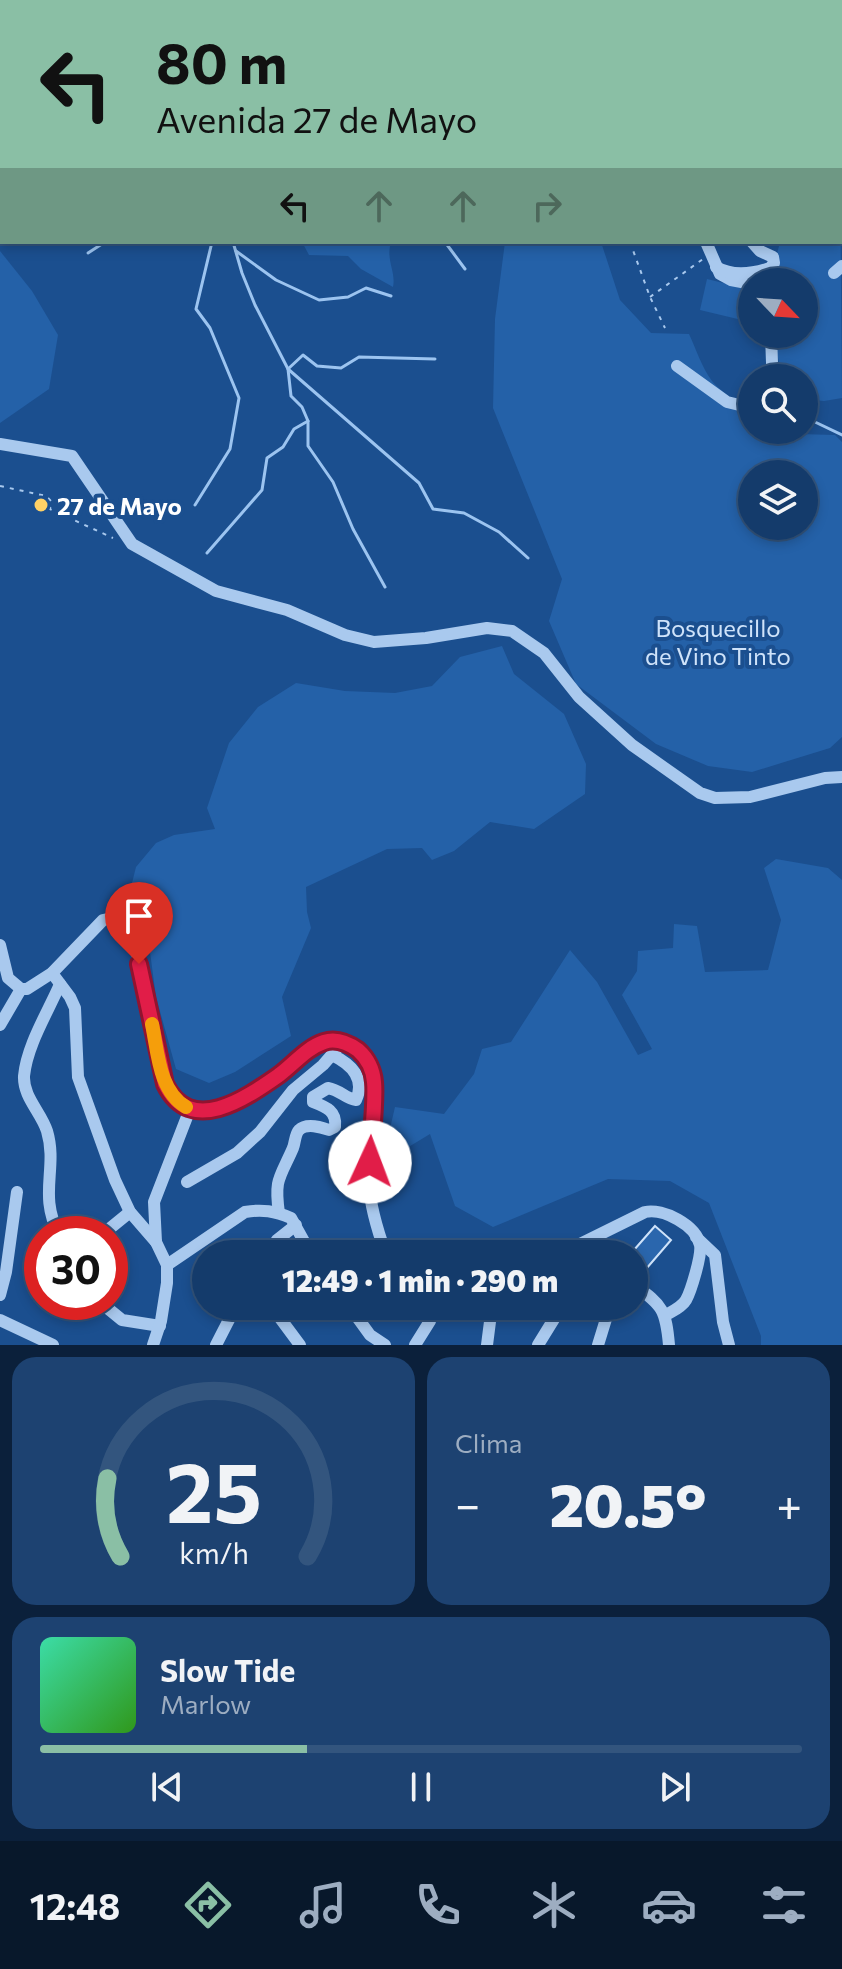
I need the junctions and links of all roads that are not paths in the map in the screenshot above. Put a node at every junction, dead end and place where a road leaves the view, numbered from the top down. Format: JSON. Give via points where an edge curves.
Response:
{"nodes":[{"id":1,"x":753,"y":244,"type":"edge"},
{"id":2,"x":708,"y":248,"type":"edge"},
{"id":3,"x":716,"y":267,"type":"junction"},
{"id":4,"x":738,"y":280,"type":"edge"},
{"id":5,"x":677,"y":366,"type":"dead end"},
{"id":6,"x":738,"y":405,"type":"edge"},
{"id":7,"x":0,"y":444,"type":"edge"},
{"id":8,"x":842,"y":777,"type":"edge"},
{"id":9,"x":0,"y":945,"type":"edge"},
{"id":10,"x":56,"y":978,"type":"junction"},
{"id":11,"x":21,"y":989,"type":"junction"},
{"id":12,"x":0,"y":1025,"type":"edge"},
{"id":13,"x":344,"y":1042,"type":"junction"},
{"id":14,"x":332,"y":1055,"type":"junction"},
{"id":15,"x":190,"y":1109,"type":"junction"},
{"id":16,"x":187,"y":1182,"type":"dead end"},
{"id":17,"x":17,"y":1192,"type":"dead end"},
{"id":18,"x":130,"y":1212,"type":"junction"},
{"id":19,"x":279,"y":1213,"type":"junction"},
{"id":20,"x":52,"y":1216,"type":"edge"},
{"id":21,"x":125,"y":1216,"type":"edge"},
{"id":22,"x":296,"y":1225,"type":"junction"},
{"id":23,"x":696,"y":1237,"type":"junction"},
{"id":24,"x":277,"y":1240,"type":"edge"},
{"id":25,"x":304,"y":1240,"type":"edge"},
{"id":26,"x":381,"y":1240,"type":"edge"},
{"id":27,"x":596,"y":1240,"type":"edge"},
{"id":28,"x":156,"y":1242,"type":"junction"},
{"id":29,"x":167,"y":1265,"type":"junction"},
{"id":30,"x":0,"y":1295,"type":"edge"},
{"id":31,"x":648,"y":1297,"type":"edge"},
{"id":32,"x":666,"y":1315,"type":"junction"},
{"id":33,"x":0,"y":1320,"type":"edge"},
{"id":34,"x":122,"y":1320,"type":"edge"},
{"id":35,"x":229,"y":1320,"type":"edge"},
{"id":36,"x":281,"y":1320,"type":"edge"},
{"id":37,"x":359,"y":1320,"type":"edge"},
{"id":38,"x":430,"y":1320,"type":"edge"},
{"id":39,"x":490,"y":1320,"type":"edge"},
{"id":40,"x":555,"y":1320,"type":"edge"},
{"id":41,"x":606,"y":1320,"type":"edge"},
{"id":42,"x":160,"y":1326,"type":"junction"},
{"id":43,"x":542,"y":1344,"type":"edge"},
{"id":44,"x":53,"y":1345,"type":"edge"},
{"id":45,"x":153,"y":1345,"type":"edge"},
{"id":46,"x":216,"y":1345,"type":"edge"},
{"id":47,"x":300,"y":1345,"type":"edge"},
{"id":48,"x":385,"y":1345,"type":"edge"},
{"id":49,"x":415,"y":1345,"type":"edge"},
{"id":50,"x":487,"y":1345,"type":"edge"},
{"id":51,"x":598,"y":1345,"type":"edge"},
{"id":52,"x":669,"y":1345,"type":"edge"},
{"id":53,"x":729,"y":1345,"type":"edge"}],
"edges":[{"from":1,"to":3,"type":"street","via":[[773,257],[770,268],[740,274]]},
{"from":2,"to":3,"type":"street"},
{"from":3,"to":4,"type":"street","via":[[720,274]]},
{"from":5,"to":6,"type":"street"},
{"from":7,"to":8,"type":"street","via":[[72,456],[132,544],[216,591],[287,610],[360,640],[395,641],[487,628],[512,631],[552,661],[579,697],[632,745],[715,798],[750,797]]},
{"from":9,"to":11,"type":"street","via":[[8,978]]},
{"from":10,"to":11,"type":"street"},
{"from":10,"to":15,"type":"street","via":[[103,920],[117,919],[130,927],[165,1084]]},
{"from":10,"to":18,"type":"street","via":[[75,1008],[76,1068],[84,1098]]},
{"from":10,"to":20,"type":"street","via":[[24,1081],[47,1129]]},
{"from":11,"to":12,"type":"street"},
{"from":13,"to":14,"type":"street"},
{"from":13,"to":15,"type":"street","via":[[321,1043],[279,1075],[218,1109]]},
{"from":13,"to":26,"type":"street","via":[[365,1056],[374,1082],[369,1185]]},
{"from":14,"to":16,"type":"street","via":[[237,1153]]},
{"from":14,"to":19,"type":"street","via":[[355,1070],[359,1097],[351,1100],[328,1088],[313,1097],[333,1113],[335,1127],[304,1128],[296,1134],[278,1177]]},
{"from":15,"to":28,"type":"street","via":[[154,1202]]},
{"from":17,"to":30,"type":"street"},
{"from":18,"to":21,"type":"street"},
{"from":18,"to":28,"type":"street"},
{"from":19,"to":22,"type":"street"},
{"from":19,"to":29,"type":"street","via":[[245,1212]]},
{"from":22,"to":24,"type":"street"},
{"from":22,"to":25,"type":"street"},
{"from":23,"to":27,"type":"street","via":[[676,1218],[656,1210]]},
{"from":23,"to":32,"type":"street","via":[[700,1246],[690,1289],[685,1302]]},
{"from":23,"to":53,"type":"street","via":[[715,1255]]},
{"from":28,"to":29,"type":"street"},
{"from":29,"to":42,"type":"street"},
{"from":31,"to":32,"type":"street"},
{"from":32,"to":52,"type":"street"},
{"from":33,"to":44,"type":"street"},
{"from":34,"to":42,"type":"street"},
{"from":35,"to":46,"type":"street"},
{"from":36,"to":47,"type":"street"},
{"from":37,"to":48,"type":"street"},
{"from":38,"to":49,"type":"street"},
{"from":39,"to":50,"type":"street"},
{"from":40,"to":43,"type":"street"},
{"from":41,"to":51,"type":"street"},
{"from":42,"to":45,"type":"street"}]}
